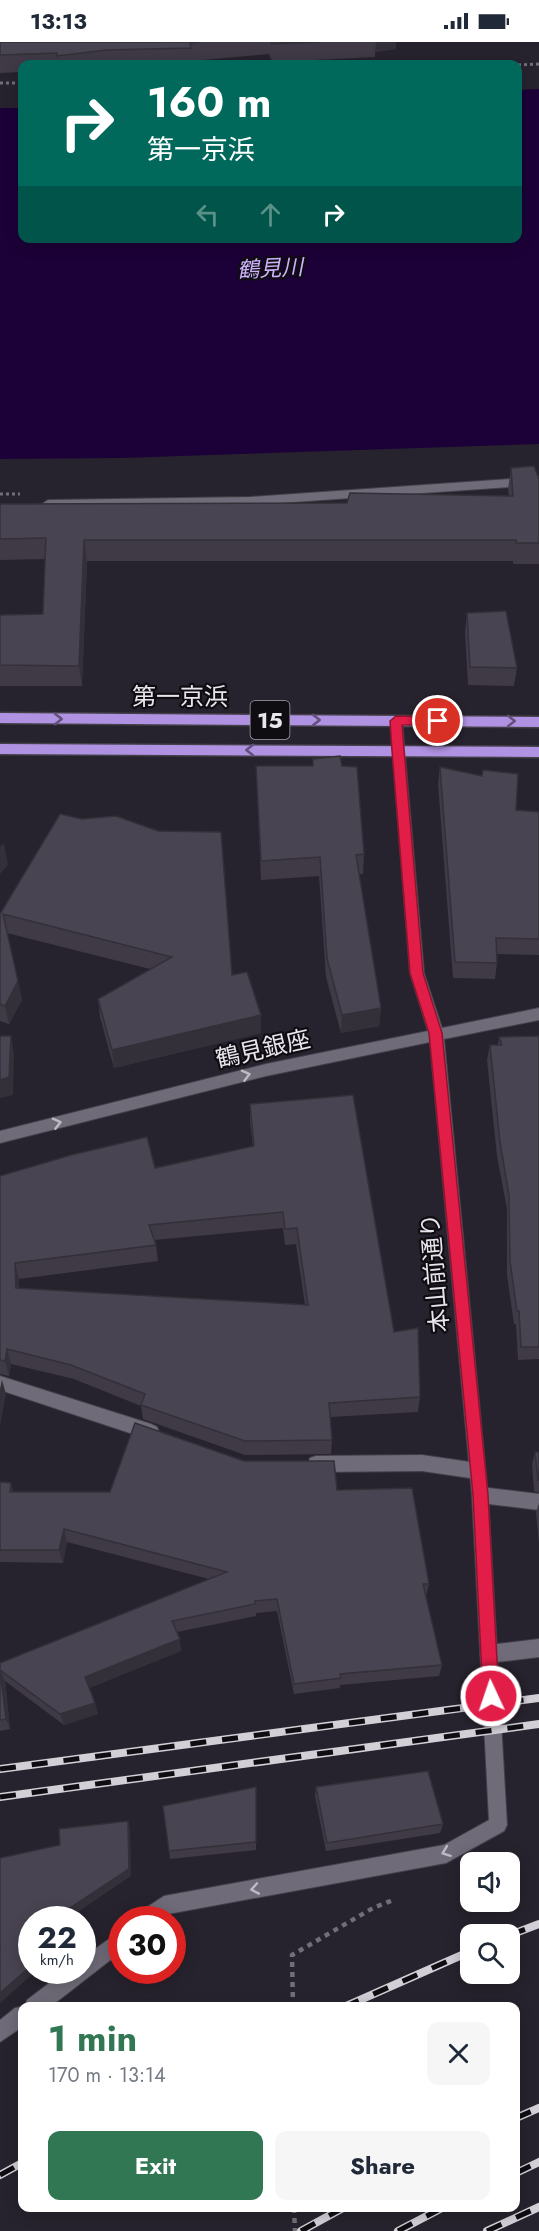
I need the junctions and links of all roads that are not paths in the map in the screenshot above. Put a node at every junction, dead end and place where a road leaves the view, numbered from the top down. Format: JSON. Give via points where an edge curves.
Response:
{"nodes":[{"id":1,"x":539,"y":481,"type":"edge"},
{"id":2,"x":34,"y":504,"type":"edge"},
{"id":3,"x":0,"y":718,"type":"edge"},
{"id":4,"x":396,"y":721,"type":"junction"},
{"id":5,"x":539,"y":722,"type":"edge"},
{"id":6,"x":0,"y":749,"type":"edge"},
{"id":7,"x":398,"y":751,"type":"junction"},
{"id":8,"x":539,"y":752,"type":"edge"},
{"id":9,"x":539,"y":1014,"type":"edge"},
{"id":10,"x":436,"y":1033,"type":"junction"},
{"id":11,"x":0,"y":1137,"type":"edge"},
{"id":12,"x":0,"y":1383,"type":"edge"},
{"id":13,"x":162,"y":1435,"type":"edge"},
{"id":14,"x":304,"y":1464,"type":"edge"},
{"id":15,"x":477,"y":1471,"type":"junction"},
{"id":16,"x":480,"y":1495,"type":"junction"},
{"id":17,"x":539,"y":1502,"type":"edge"},
{"id":18,"x":539,"y":1648,"type":"edge"},
{"id":19,"x":489,"y":1654,"type":"junction"},
{"id":20,"x":163,"y":1906,"type":"edge"},
{"id":21,"x":108,"y":1950,"type":"edge"},
{"id":22,"x":96,"y":1959,"type":"edge"},
{"id":23,"x":64,"y":1984,"type":"edge"},
{"id":24,"x":40,"y":2002,"type":"edge"},
{"id":25,"x":18,"y":2018,"type":"edge"},
{"id":26,"x":0,"y":2032,"type":"edge"}],
"edges":[{"from":1,"to":2,"type":"street","via":[[250,501]]},
{"from":3,"to":4,"type":"highway","name":"第一京浜","number":"15","one_way":true},
{"from":4,"to":5,"type":"highway","name":"第一京浜","number":"15","one_way":true},
{"from":4,"to":7,"type":"street","name":"本山前通り"},
{"from":7,"to":6,"type":"highway","number":"15","one_way":true},
{"from":7,"to":8,"type":"highway","number":"15"},
{"from":7,"to":10,"type":"street","name":"本山前通り","via":[[417,973]]},
{"from":9,"to":10,"type":"street","name":"鶴見銀座"},
{"from":11,"to":10,"type":"street","name":"鶴見銀座","one_way":true,"via":[[266,1070]]},
{"from":10,"to":15,"type":"street","name":"本山前通り"},
{"from":12,"to":13,"type":"street"},
{"from":14,"to":15,"type":"street","via":[[422,1463]]},
{"from":15,"to":16,"type":"street","name":"本山前通り"},
{"from":16,"to":17,"type":"street"},
{"from":16,"to":19,"type":"street","name":"本山前通り"},
{"from":18,"to":19,"type":"street"},
{"from":19,"to":20,"type":"street","name":"本山前通り","one_way":true,"via":[[498,1825],[446,1854]]},
{"from":21,"to":22,"type":"street"},
{"from":23,"to":24,"type":"street"},
{"from":25,"to":26,"type":"street"}]}
